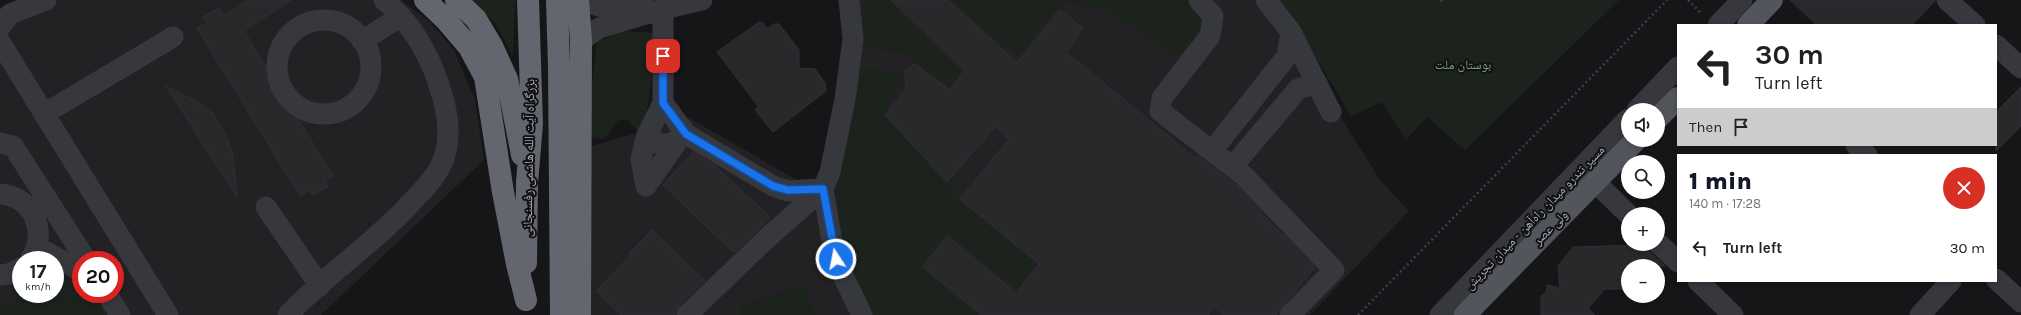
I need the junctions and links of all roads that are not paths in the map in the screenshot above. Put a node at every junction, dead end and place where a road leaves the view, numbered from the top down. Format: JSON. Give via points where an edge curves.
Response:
{"nodes":[{"id":1,"x":46,"y":0,"type":"edge"},
{"id":2,"x":415,"y":0,"type":"edge"},
{"id":3,"x":425,"y":0,"type":"edge"},
{"id":4,"x":456,"y":0,"type":"edge"},
{"id":5,"x":528,"y":0,"type":"edge"},
{"id":6,"x":557,"y":0,"type":"edge"},
{"id":7,"x":578,"y":0,"type":"edge"},
{"id":8,"x":702,"y":0,"type":"edge"},
{"id":9,"x":849,"y":0,"type":"edge"},
{"id":10,"x":1199,"y":0,"type":"edge"},
{"id":11,"x":1266,"y":0,"type":"edge"},
{"id":12,"x":1742,"y":0,"type":"edge"},
{"id":13,"x":1772,"y":0,"type":"edge"},
{"id":14,"x":1947,"y":0,"type":"edge"},
{"id":15,"x":394,"y":9,"type":"edge"},
{"id":16,"x":663,"y":9,"type":"junction"},
{"id":17,"x":1719,"y":24,"type":"edge"},
{"id":18,"x":1749,"y":24,"type":"edge"},
{"id":19,"x":1973,"y":24,"type":"edge"},
{"id":20,"x":0,"y":27,"type":"edge"},
{"id":21,"x":1291,"y":32,"type":"junction"},
{"id":22,"x":173,"y":37,"type":"dead end"},
{"id":23,"x":362,"y":41,"type":"junction"},
{"id":24,"x":581,"y":41,"type":"junction"},
{"id":25,"x":0,"y":42,"type":"edge"},
{"id":26,"x":1997,"y":46,"type":"edge"},
{"id":27,"x":1677,"y":68,"type":"edge"},
{"id":28,"x":2021,"y":68,"type":"edge"},
{"id":29,"x":1317,"y":83,"type":"junction"},
{"id":30,"x":1677,"y":99,"type":"edge"},
{"id":31,"x":663,"y":103,"type":"junction"},
{"id":32,"x":1644,"y":103,"type":"edge"},
{"id":33,"x":1665,"y":111,"type":"edge"},
{"id":34,"x":1331,"y":112,"type":"dead end"},
{"id":35,"x":44,"y":114,"type":"junction"},
{"id":36,"x":1621,"y":126,"type":"edge"},
{"id":37,"x":647,"y":135,"type":"junction"},
{"id":38,"x":681,"y":138,"type":"junction"},
{"id":39,"x":0,"y":143,"type":"edge"},
{"id":40,"x":1857,"y":146,"type":"edge"},
{"id":41,"x":1629,"y":147,"type":"edge"},
{"id":42,"x":1212,"y":151,"type":"junction"},
{"id":43,"x":1866,"y":154,"type":"edge"},
{"id":44,"x":1238,"y":171,"type":"junction"},
{"id":45,"x":527,"y":182,"type":"junction"},
{"id":46,"x":1595,"y":182,"type":"junction"},
{"id":47,"x":823,"y":189,"type":"junction"},
{"id":48,"x":0,"y":194,"type":"edge"},
{"id":49,"x":266,"y":207,"type":"dead end"},
{"id":50,"x":1621,"y":207,"type":"edge"},
{"id":51,"x":1665,"y":250,"type":"edge"},
{"id":52,"x":34,"y":251,"type":"edge"},
{"id":53,"x":80,"y":251,"type":"edge"},
{"id":54,"x":1677,"y":261,"type":"edge"},
{"id":55,"x":12,"y":272,"type":"edge"},
{"id":56,"x":0,"y":275,"type":"edge"},
{"id":57,"x":1997,"y":280,"type":"edge"},
{"id":58,"x":1699,"y":282,"type":"edge"},
{"id":59,"x":1950,"y":282,"type":"edge"},
{"id":60,"x":320,"y":286,"type":"junction"},
{"id":61,"x":2021,"y":302,"type":"edge"},
{"id":62,"x":113,"y":303,"type":"edge"},
{"id":63,"x":527,"y":308,"type":"edge"},
{"id":64,"x":120,"y":315,"type":"edge"},
{"id":65,"x":168,"y":315,"type":"edge"},
{"id":66,"x":288,"y":315,"type":"edge"},
{"id":67,"x":561,"y":315,"type":"edge"},
{"id":68,"x":580,"y":315,"type":"edge"},
{"id":69,"x":687,"y":315,"type":"edge"},
{"id":70,"x":862,"y":315,"type":"edge"},
{"id":71,"x":1290,"y":315,"type":"edge"},
{"id":72,"x":1440,"y":315,"type":"edge"},
{"id":73,"x":1465,"y":315,"type":"edge"},
{"id":74,"x":1733,"y":315,"type":"edge"},
{"id":75,"x":1920,"y":315,"type":"edge"}],
"edges":[{"from":1,"to":20,"type":"street","via":[[10,14]]},
{"from":2,"to":15,"type":"street"},
{"from":3,"to":63,"type":"highway","via":[[468,47],[485,77],[503,192]]},
{"from":4,"to":45,"type":"highway","via":[[476,19],[507,79]]},
{"from":5,"to":45,"type":"highway","name":"بزرگراه آیت الله هاشمی رفسنجانی","via":[[532,124]]},
{"from":6,"to":67,"type":"highway","via":[[560,67]]},
{"from":7,"to":16,"type":"street","via":[[602,7]]},
{"from":7,"to":24,"type":"highway"},
{"from":8,"to":16,"type":"street"},
{"from":9,"to":47,"type":"street","via":[[853,39],[845,99],[830,172]]},
{"from":10,"to":42,"type":"street","via":[[1213,16],[1210,36],[1162,98],[1160,111]]},
{"from":11,"to":21,"type":"street"},
{"from":12,"to":17,"type":"street"},
{"from":13,"to":18,"type":"main road"},
{"from":14,"to":19,"type":"street"},
{"from":15,"to":23,"type":"street"},
{"from":15,"to":60,"type":"street","via":[[417,36],[431,62],[446,105],[448,137],[441,165],[423,191],[392,224]]},
{"from":16,"to":24,"type":"street","via":[[598,28]]},
{"from":16,"to":31,"type":"street"},
{"from":21,"to":29,"type":"street"},
{"from":21,"to":42,"type":"street","via":[[1287,56]]},
{"from":22,"to":35,"type":"street"},
{"from":23,"to":23,"type":"street","via":[[353,30],[340,23],[326,20],[311,21],[297,27],[286,37],[279,50],[276,65],[278,80],[284,93],[295,104],[309,112],[325,114],[341,110],[355,102],[365,89],[370,74],[370,58]]},
{"from":24,"to":68,"type":"highway"},
{"from":25,"to":35,"type":"street"},
{"from":26,"to":28,"type":"street"},
{"from":27,"to":32,"type":"street"},
{"from":29,"to":34,"type":"street"},
{"from":29,"to":44,"type":"street","via":[[1298,89]]},
{"from":30,"to":33,"type":"main road"},
{"from":31,"to":37,"type":"street"},
{"from":31,"to":38,"type":"street"},
{"from":35,"to":65,"type":"street"},
{"from":36,"to":72,"type":"street","name":"مسیر تندرو میدان راه‌آهن - میدان تجریش"},
{"from":37,"to":38,"type":"street","via":[[658,144],[664,145]]},
{"from":37,"to":38,"type":"street","via":[[641,159],[646,186]]},
{"from":38,"to":47,"type":"street","via":[[773,186],[788,190]]},
{"from":39,"to":53,"type":"street","via":[[13,146]]},
{"from":40,"to":43,"type":"street"},
{"from":41,"to":46,"type":"main road","name":"ولی عصر"},
{"from":42,"to":44,"type":"street"},
{"from":44,"to":71,"type":"street","via":[[1334,270]]},
{"from":45,"to":63,"type":"highway","name":"بزرگراه آیت الله هاشمی رفسنجانی"},
{"from":46,"to":50,"type":"street"},
{"from":46,"to":73,"type":"main road","name":"ولی عصر"},
{"from":47,"to":69,"type":"street","via":[[766,239]]},
{"from":47,"to":70,"type":"street","via":[[836,259]]},
{"from":48,"to":52,"type":"street","via":[[8,194],[20,200],[37,220],[39,234]]},
{"from":49,"to":60,"type":"street"},
{"from":51,"to":54,"type":"street"},
{"from":55,"to":56,"type":"street"},
{"from":57,"to":61,"type":"street"},
{"from":58,"to":74,"type":"street"},
{"from":59,"to":75,"type":"street"},
{"from":60,"to":66,"type":"street"},
{"from":62,"to":64,"type":"street"}]}
